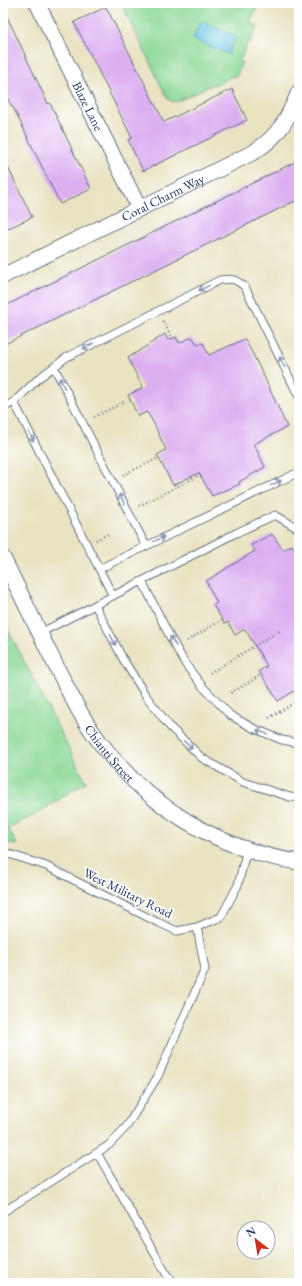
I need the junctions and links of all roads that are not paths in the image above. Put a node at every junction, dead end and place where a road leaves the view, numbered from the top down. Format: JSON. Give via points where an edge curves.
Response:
{"nodes":[{"id":1,"x":37,"y":3,"type":"edge"},
{"id":2,"x":299,"y":92,"type":"edge"},
{"id":3,"x":139,"y":208,"type":"junction"},
{"id":4,"x":3,"y":276,"type":"edge"},
{"id":5,"x":54,"y":367,"type":"junction"},
{"id":6,"x":299,"y":397,"type":"edge"},
{"id":7,"x":14,"y":402,"type":"junction"},
{"id":8,"x":3,"y":408,"type":"edge"},
{"id":9,"x":299,"y":472,"type":"edge"},
{"id":10,"x":299,"y":529,"type":"edge"},
{"id":11,"x":146,"y":546,"type":"junction"},
{"id":12,"x":3,"y":558,"type":"edge"},
{"id":13,"x":99,"y":569,"type":"junction"},
{"id":14,"x":142,"y":581,"type":"junction"},
{"id":15,"x":112,"y":596,"type":"junction"},
{"id":16,"x":95,"y":605,"type":"junction"},
{"id":17,"x":40,"y":633,"type":"junction"},
{"id":18,"x":299,"y":743,"type":"edge"},
{"id":19,"x":299,"y":798,"type":"edge"},
{"id":20,"x":247,"y":849,"type":"junction"},
{"id":21,"x":3,"y":852,"type":"edge"},
{"id":22,"x":299,"y":862,"type":"edge"},
{"id":23,"x":197,"y":927,"type":"junction"},
{"id":24,"x":97,"y":1153,"type":"junction"},
{"id":25,"x":3,"y":1212,"type":"edge"},
{"id":26,"x":174,"y":1283,"type":"edge"}],
"edges":[{"from":1,"to":3,"type":"street","name":"Blaze Lane"},
{"from":2,"to":3,"type":"street","name":"Coral Charm Way","via":[[285,122],[271,140],[254,152]]},
{"from":3,"to":4,"type":"street","name":"Coral Charm Way"},
{"from":6,"to":5,"type":"lane","one_way":true,"via":[[245,287],[230,278],[220,280],[143,318],[67,357]]},
{"from":5,"to":7,"type":"lane"},
{"from":11,"to":5,"type":"lane","one_way":true},
{"from":7,"to":8,"type":"lane"},
{"from":7,"to":13,"type":"lane","one_way":true},
{"from":11,"to":9,"type":"lane","one_way":true},
{"from":10,"to":14,"type":"lane","via":[[275,515]]},
{"from":11,"to":13,"type":"lane"},
{"from":12,"to":17,"type":"street","name":"Chianti Street"},
{"from":13,"to":15,"type":"lane"},
{"from":14,"to":15,"type":"lane"},
{"from":18,"to":14,"type":"lane","one_way":true,"via":[[282,740],[230,715],[186,665]]},
{"from":15,"to":16,"type":"lane"},
{"from":16,"to":17,"type":"lane"},
{"from":16,"to":19,"type":"lane","one_way":true,"via":[[146,696],[170,727],[202,758],[243,782]]},
{"from":17,"to":20,"type":"street","name":"Chianti Street","via":[[84,719],[99,741],[135,782],[177,815],[223,840]]},
{"from":20,"to":22,"type":"street","name":"Chianti Street"},
{"from":20,"to":23,"type":"lane","name":"West Military Road","via":[[238,885],[221,917]]},
{"from":21,"to":23,"type":"lane","name":"West Military Road","via":[[46,866],[177,931]]},
{"from":23,"to":24,"type":"lane","via":[[206,969],[158,1076],[128,1126]]},
{"from":24,"to":25,"type":"lane"},
{"from":24,"to":26,"type":"lane"}]}
